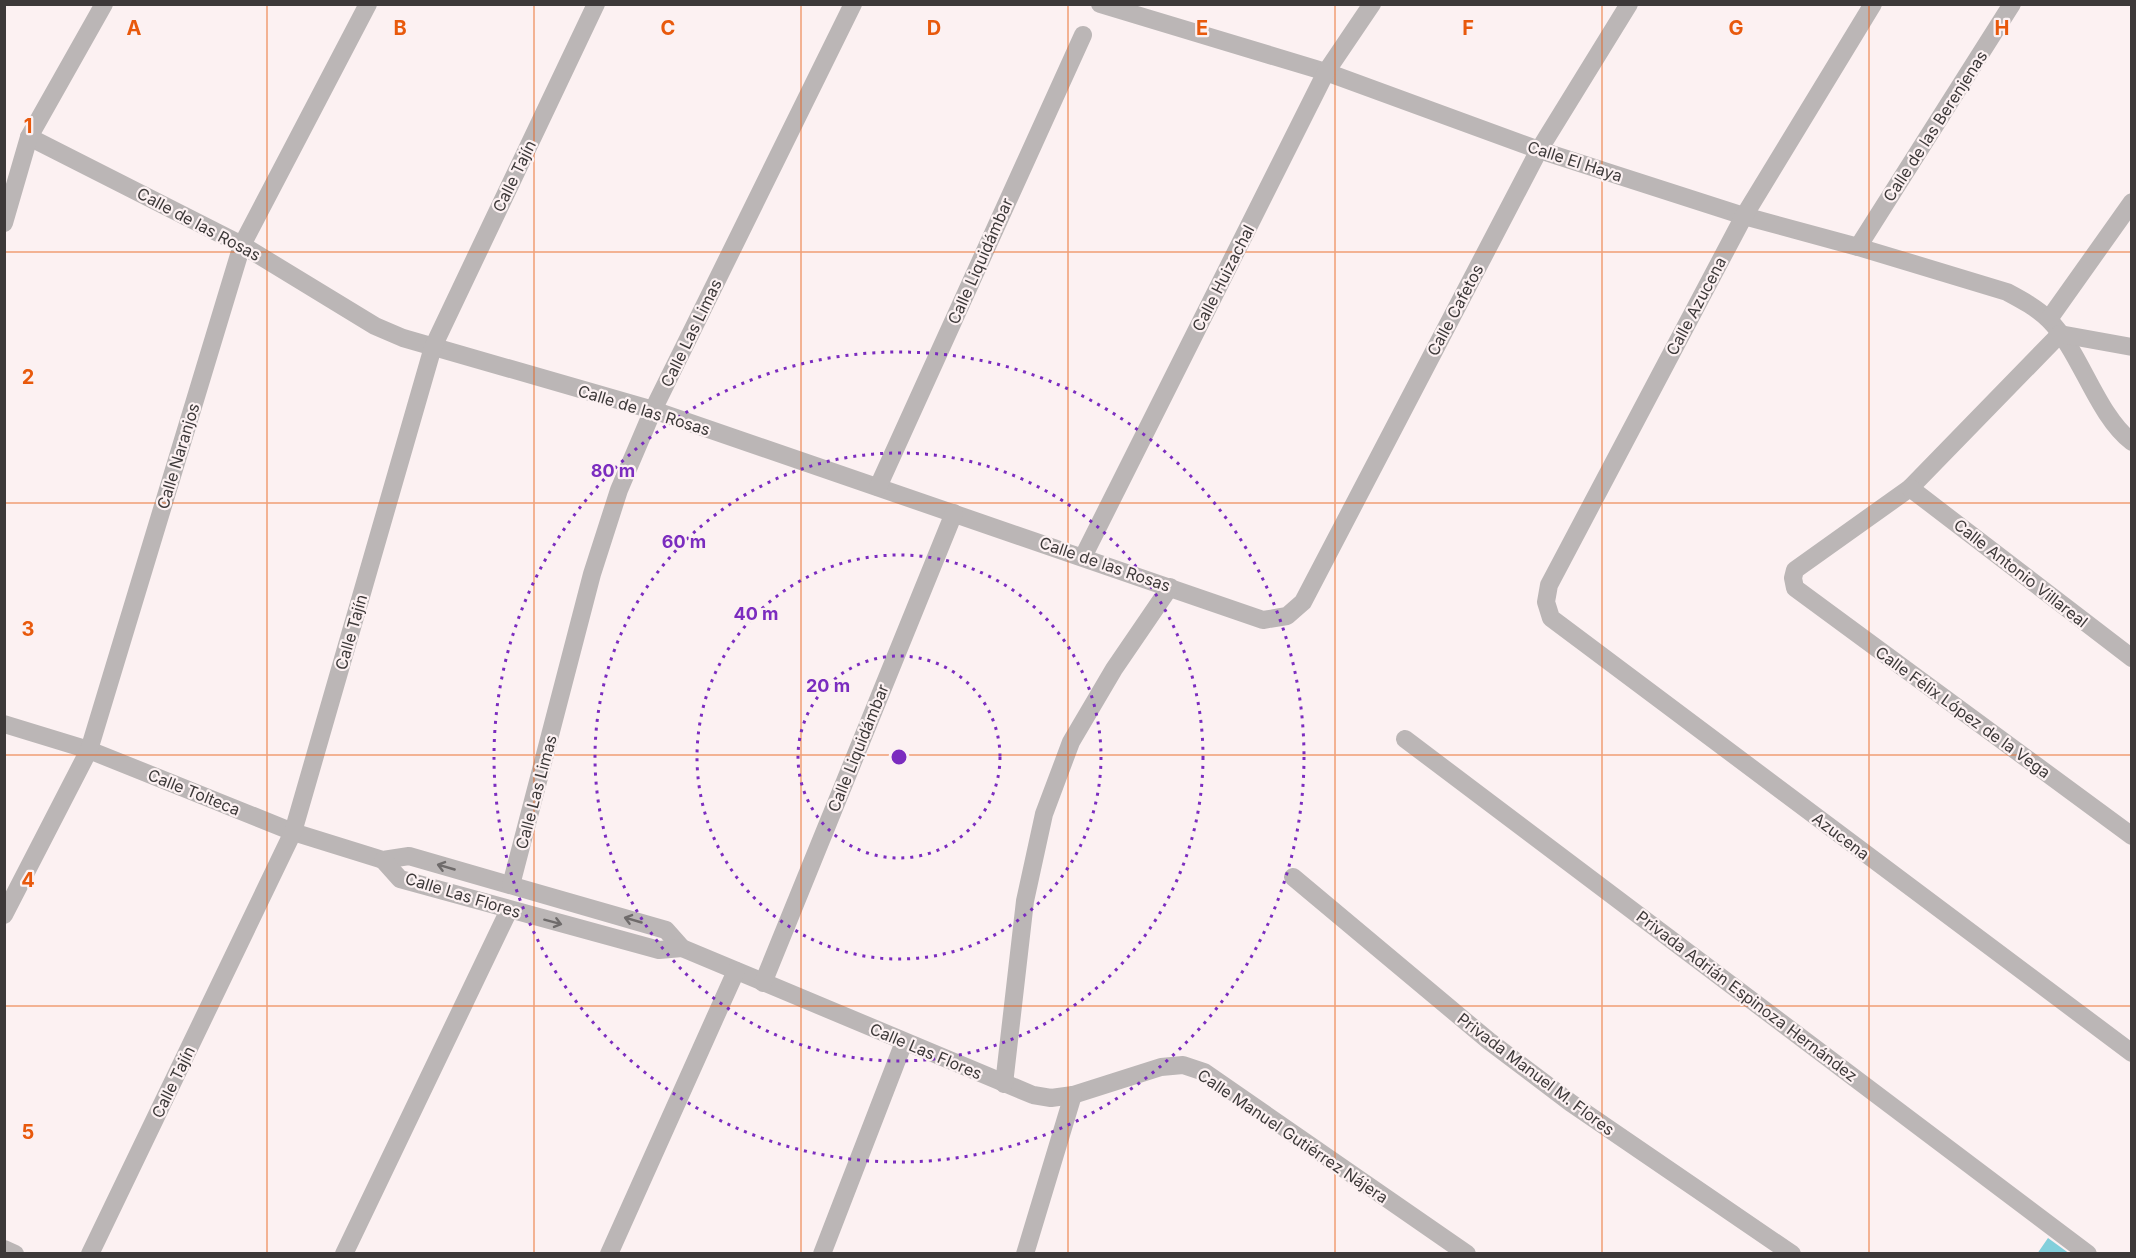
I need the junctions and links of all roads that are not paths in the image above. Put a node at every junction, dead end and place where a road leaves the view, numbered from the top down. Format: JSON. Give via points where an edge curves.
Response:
{"nodes":[{"id":1,"x":104,"y":4,"type":"edge"},
{"id":2,"x":368,"y":4,"type":"edge"},
{"id":3,"x":596,"y":4,"type":"edge"},
{"id":4,"x":853,"y":4,"type":"edge"},
{"id":5,"x":1100,"y":4,"type":"edge"},
{"id":6,"x":1372,"y":4,"type":"edge"},
{"id":7,"x":1629,"y":4,"type":"edge"},
{"id":8,"x":1873,"y":4,"type":"edge"},
{"id":9,"x":2013,"y":4,"type":"edge"},
{"id":10,"x":1083,"y":35,"type":"dead end"},
{"id":11,"x":1326,"y":72,"type":"junction"},
{"id":12,"x":29,"y":137,"type":"junction"},
{"id":13,"x":1539,"y":150,"type":"junction"},
{"id":14,"x":2132,"y":202,"type":"edge"},
{"id":15,"x":1744,"y":216,"type":"junction"},
{"id":16,"x":4,"y":223,"type":"edge"},
{"id":17,"x":242,"y":244,"type":"junction"},
{"id":18,"x":1858,"y":247,"type":"junction"},
{"id":19,"x":2049,"y":319,"type":"junction"},
{"id":20,"x":2060,"y":334,"type":"junction"},
{"id":21,"x":2132,"y":346,"type":"edge"},
{"id":22,"x":433,"y":347,"type":"junction"},
{"id":23,"x":653,"y":410,"type":"junction"},
{"id":24,"x":2132,"y":442,"type":"edge"},
{"id":25,"x":878,"y":488,"type":"junction"},
{"id":26,"x":1910,"y":488,"type":"junction"},
{"id":27,"x":954,"y":513,"type":"junction"},
{"id":28,"x":1083,"y":557,"type":"junction"},
{"id":29,"x":1170,"y":587,"type":"junction"},
{"id":30,"x":1287,"y":616,"type":"joint"},
{"id":31,"x":1551,"y":618,"type":"joint"},
{"id":32,"x":2132,"y":658,"type":"edge"},
{"id":33,"x":4,"y":724,"type":"edge"},
{"id":34,"x":1405,"y":739,"type":"dead end"},
{"id":35,"x":89,"y":750,"type":"junction"},
{"id":36,"x":293,"y":832,"type":"junction"},
{"id":37,"x":2132,"y":836,"type":"edge"},
{"id":38,"x":383,"y":860,"type":"junction"},
{"id":39,"x":1293,"y":877,"type":"dead end"},
{"id":40,"x":511,"y":885,"type":"junction"},
{"id":41,"x":509,"y":910,"type":"junction"},
{"id":42,"x":4,"y":915,"type":"edge"},
{"id":43,"x":682,"y":948,"type":"junction"},
{"id":44,"x":736,"y":971,"type":"junction"},
{"id":45,"x":763,"y":983,"type":"junction"},
{"id":46,"x":904,"y":1042,"type":"junction"},
{"id":47,"x":2132,"y":1053,"type":"edge"},
{"id":48,"x":1005,"y":1084,"type":"junction"},
{"id":49,"x":1073,"y":1095,"type":"junction"},
{"id":50,"x":4,"y":1250,"type":"edge"},
{"id":51,"x":15,"y":1254,"type":"edge"},
{"id":52,"x":90,"y":1254,"type":"edge"},
{"id":53,"x":344,"y":1254,"type":"edge"},
{"id":54,"x":609,"y":1254,"type":"edge"},
{"id":55,"x":822,"y":1254,"type":"edge"},
{"id":56,"x":1025,"y":1254,"type":"edge"},
{"id":57,"x":1467,"y":1254,"type":"edge"},
{"id":58,"x":1792,"y":1254,"type":"edge"},
{"id":59,"x":2088,"y":1254,"type":"edge"}],
"edges":[{"from":1,"to":12,"type":"street"},
{"from":2,"to":17,"type":"street","name":"Calle Naranjos"},
{"from":3,"to":22,"type":"street","name":"Calle Tajín"},
{"from":4,"to":23,"type":"street","name":"Calle Las Limas"},
{"from":5,"to":11,"type":"street","name":"Calle El Haya"},
{"from":6,"to":11,"type":"street","name":"Calle Huizachal"},
{"from":7,"to":13,"type":"street","name":"Calle Cafetos"},
{"from":8,"to":15,"type":"street","name":"Calle Azucena"},
{"from":9,"to":18,"type":"street","name":"Calle de las Berenjenas"},
{"from":10,"to":25,"type":"street","name":"Calle Liquidámbar"},
{"from":11,"to":13,"type":"street","name":"Calle El Haya"},
{"from":11,"to":28,"type":"street","name":"Calle Huizachal"},
{"from":12,"to":16,"type":"street"},
{"from":12,"to":17,"type":"street","name":"Calle de las Rosas"},
{"from":13,"to":15,"type":"street","name":"Calle El Haya"},
{"from":13,"to":30,"type":"street","name":"Calle Cafetos","via":[[1303,602]]},
{"from":14,"to":19,"type":"street"},
{"from":15,"to":18,"type":"street","name":"Calle El Haya"},
{"from":15,"to":31,"type":"street","name":"Calle Azucena","via":[[1549,585],[1546,602]]},
{"from":17,"to":22,"type":"street","name":"Calle de las Rosas","via":[[375,326]]},
{"from":17,"to":35,"type":"street","name":"Calle Naranjos"},
{"from":18,"to":19,"type":"street","name":"Calle El Haya","via":[[2007,292]]},
{"from":19,"to":20,"type":"street","name":"Calle El Haya"},
{"from":20,"to":21,"type":"street"},
{"from":20,"to":24,"type":"street","name":"Calle El Haya","via":[[2108,413]]},
{"from":20,"to":26,"type":"street"},
{"from":22,"to":23,"type":"street","name":"Calle de las Rosas"},
{"from":22,"to":36,"type":"street","name":"Calle Tajín"},
{"from":23,"to":25,"type":"street","name":"Calle de las Rosas"},
{"from":23,"to":40,"type":"street","name":"Calle Las Limas","via":[[620,490],[592,574]]},
{"from":25,"to":27,"type":"street","name":"Calle de las Rosas"},
{"from":26,"to":32,"type":"street","name":"Calle Antonio Villareal"},
{"from":26,"to":37,"type":"street","name":"Calle Félix López de la Vega","via":[[1796,570],[1795,588]]},
{"from":27,"to":28,"type":"street","name":"Calle de las Rosas"},
{"from":27,"to":45,"type":"street","name":"Calle Liquidámbar"},
{"from":28,"to":29,"type":"street","name":"Calle de las Rosas"},
{"from":29,"to":30,"type":"street","name":"Calle de las Rosas","via":[[1263,620]]},
{"from":29,"to":48,"type":"street","via":[[1114,669],[1071,742],[1044,814],[1024,901]]},
{"from":31,"to":47,"type":"street","name":"Azucena"},
{"from":33,"to":35,"type":"street","name":"Calle Tolteca"},
{"from":34,"to":59,"type":"street","name":"Privada Adrián Espinoza Hernández"},
{"from":35,"to":36,"type":"street","name":"Calle Tolteca"},
{"from":35,"to":42,"type":"street","name":"Calle Naranjos"},
{"from":36,"to":38,"type":"street","name":"Calle Tolteca"},
{"from":36,"to":52,"type":"street","name":"Calle Tajín"},
{"from":40,"to":38,"type":"street","name":"Calle Las Flores","one_way":true,"via":[[409,856]]},
{"from":38,"to":41,"type":"street","name":"Calle Las Flores","via":[[400,879]]},
{"from":39,"to":58,"type":"street","name":"Privada Manuel M. Flores","via":[[1489,1041],[1562,1096]]},
{"from":43,"to":40,"type":"street","name":"Calle Las Flores","one_way":true,"via":[[666,930]]},
{"from":41,"to":43,"type":"street","name":"Calle Las Flores","one_way":true,"via":[[659,950]]},
{"from":41,"to":53,"type":"street"},
{"from":43,"to":44,"type":"street","name":"Calle Las Flores"},
{"from":44,"to":45,"type":"street","name":"Calle Las Flores"},
{"from":44,"to":54,"type":"street"},
{"from":45,"to":46,"type":"street","name":"Calle Las Flores"},
{"from":46,"to":48,"type":"street","name":"Calle Las Flores"},
{"from":46,"to":55,"type":"street"},
{"from":48,"to":49,"type":"street","name":"Calle Las Flores","via":[[1051,1098]]},
{"from":49,"to":56,"type":"street"},
{"from":49,"to":57,"type":"street","name":"Calle Manuel Gutiérrez Nájera","via":[[1161,1067],[1183,1065],[1204,1072]]},
{"from":50,"to":51,"type":"street"}]}
